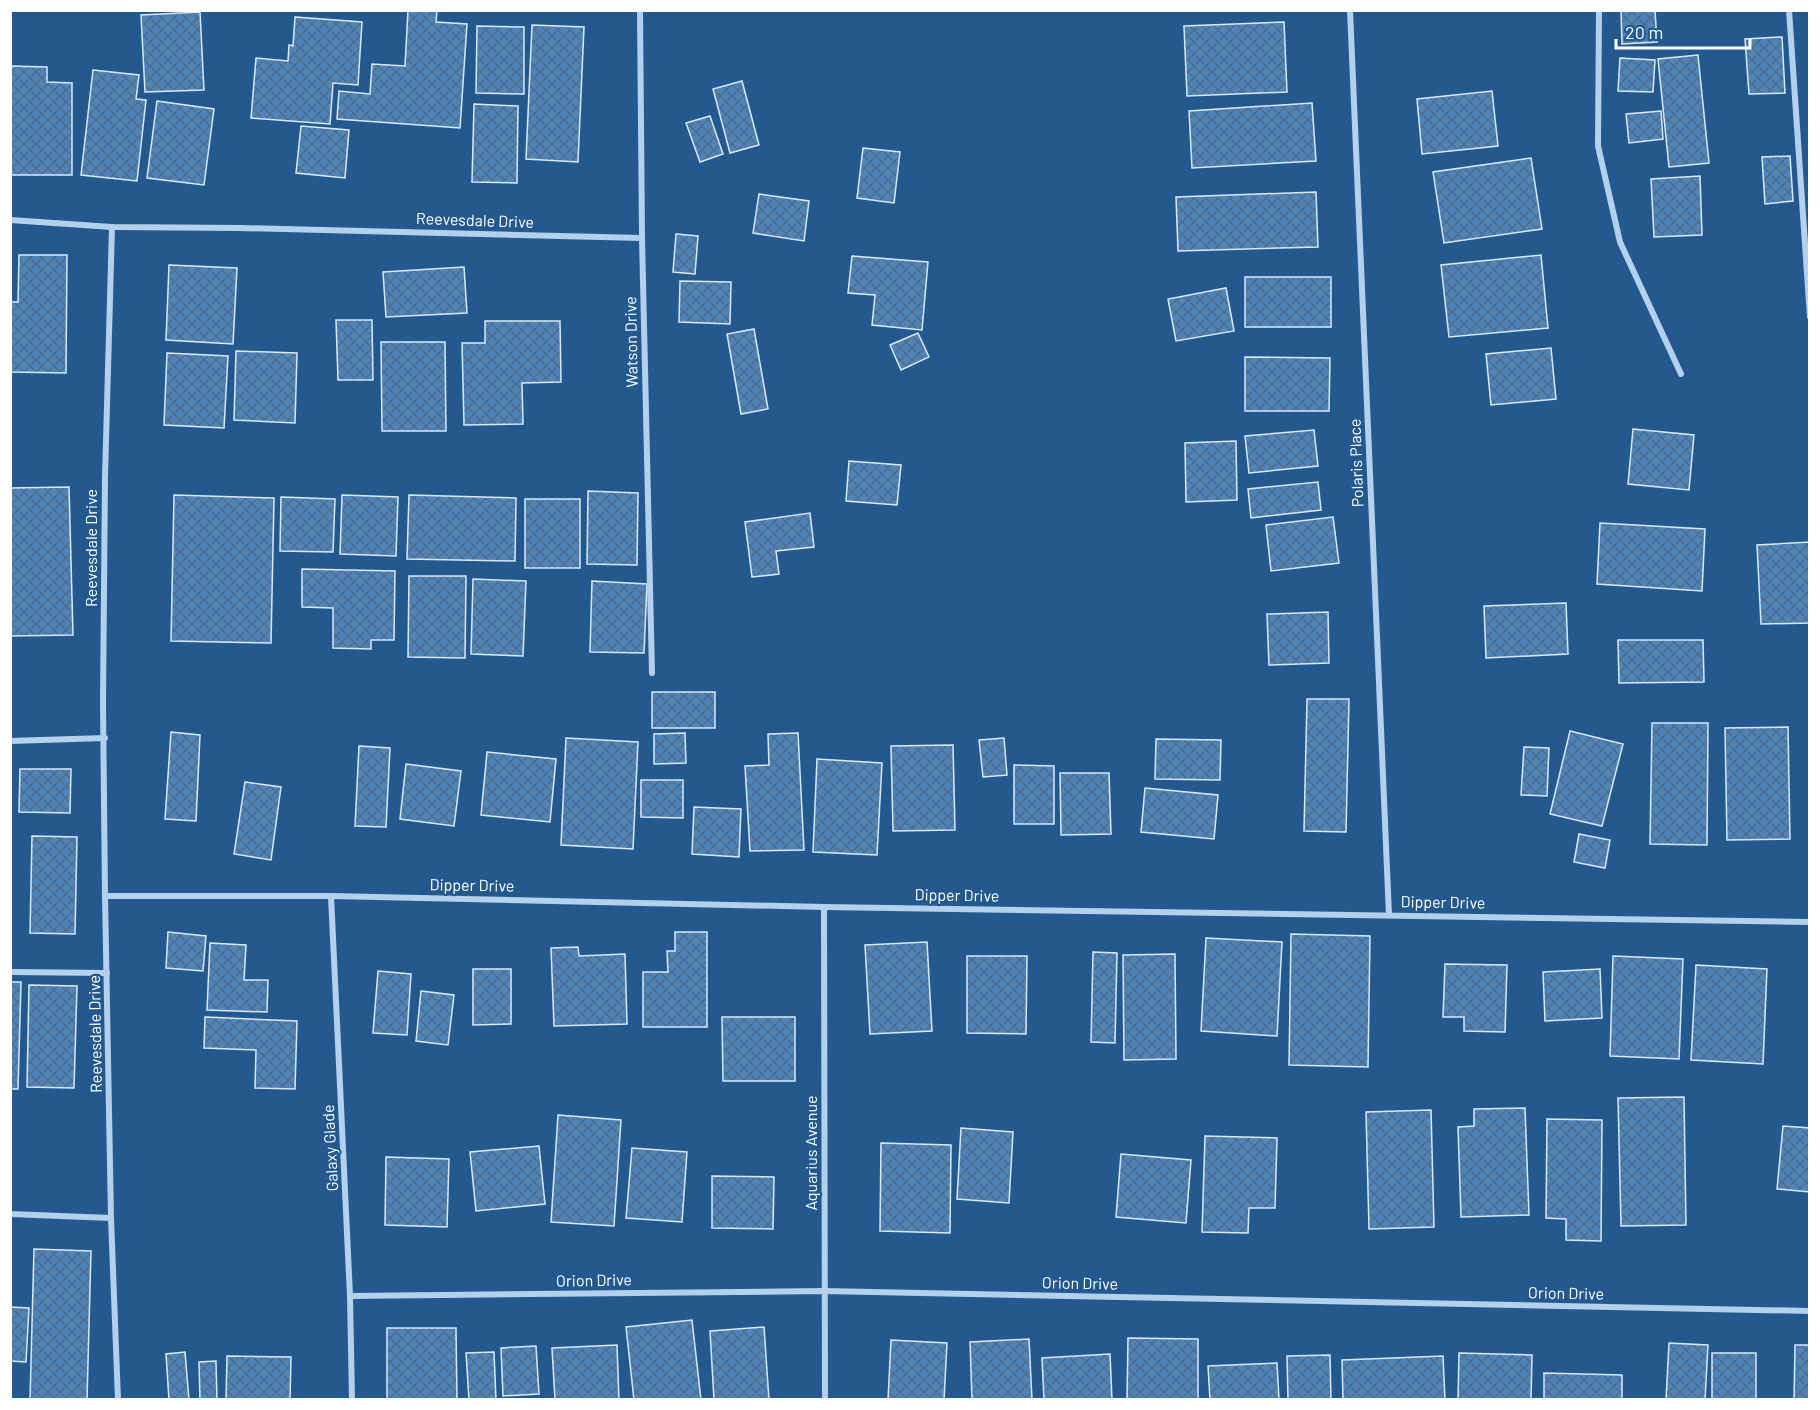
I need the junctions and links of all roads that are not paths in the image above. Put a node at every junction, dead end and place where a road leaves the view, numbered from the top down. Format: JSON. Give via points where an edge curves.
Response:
{"nodes":[{"id":1,"x":640,"y":10,"type":"edge"},
{"id":2,"x":1350,"y":10,"type":"edge"},
{"id":3,"x":1599,"y":10,"type":"edge"},
{"id":4,"x":1789,"y":10,"type":"edge"},
{"id":5,"x":10,"y":220,"type":"edge"},
{"id":6,"x":112,"y":227,"type":"junction"},
{"id":7,"x":642,"y":238,"type":"junction"},
{"id":8,"x":1809,"y":317,"type":"edge"},
{"id":9,"x":1682,"y":374,"type":"dead end"},
{"id":10,"x":652,"y":673,"type":"dead end"},
{"id":11,"x":105,"y":738,"type":"junction"},
{"id":12,"x":10,"y":741,"type":"edge"},
{"id":13,"x":105,"y":896,"type":"junction"},
{"id":14,"x":331,"y":896,"type":"junction"},
{"id":15,"x":824,"y":907,"type":"junction"},
{"id":16,"x":1389,"y":915,"type":"junction"},
{"id":17,"x":1809,"y":922,"type":"edge"},
{"id":18,"x":10,"y":972,"type":"edge"},
{"id":19,"x":107,"y":973,"type":"junction"},
{"id":20,"x":10,"y":1214,"type":"edge"},
{"id":21,"x":111,"y":1218,"type":"junction"},
{"id":22,"x":824,"y":1292,"type":"junction"},
{"id":23,"x":350,"y":1296,"type":"junction"},
{"id":24,"x":1809,"y":1311,"type":"edge"},
{"id":25,"x":118,"y":1400,"type":"edge"},
{"id":26,"x":352,"y":1400,"type":"edge"},
{"id":27,"x":825,"y":1400,"type":"edge"}],
"edges":[{"from":1,"to":7,"type":"street","name":"Watson Drive"},
{"from":2,"to":16,"type":"street","name":"Polaris Place"},
{"from":3,"to":9,"type":"street","via":[[1598,146],[1620,242]]},
{"from":4,"to":8,"type":"street"},
{"from":5,"to":6,"type":"street"},
{"from":6,"to":7,"type":"street","name":"Reevesdale Drive"},
{"from":6,"to":11,"type":"street","name":"Reevesdale Drive","via":[[105,477]]},
{"from":7,"to":10,"type":"street","name":"Watson Drive"},
{"from":11,"to":12,"type":"street"},
{"from":11,"to":13,"type":"street","name":"Reevesdale Drive"},
{"from":13,"to":14,"type":"street","name":"Dipper Drive"},
{"from":13,"to":19,"type":"street","name":"Reevesdale Drive"},
{"from":14,"to":15,"type":"street","name":"Dipper Drive"},
{"from":14,"to":23,"type":"street","name":"Galaxy Glade"},
{"from":15,"to":16,"type":"street","name":"Dipper Drive"},
{"from":15,"to":22,"type":"street","name":"Aquarius Avenue"},
{"from":16,"to":17,"type":"street","name":"Dipper Drive"},
{"from":18,"to":19,"type":"street"},
{"from":19,"to":21,"type":"street","name":"Reevesdale Drive"},
{"from":20,"to":21,"type":"street"},
{"from":21,"to":25,"type":"street","name":"Reevesdale Drive"},
{"from":22,"to":23,"type":"street","name":"Orion Drive"},
{"from":22,"to":24,"type":"street","name":"Orion Drive"},
{"from":22,"to":27,"type":"street","name":"Aquarius Avenue"},
{"from":23,"to":26,"type":"street","name":"Galaxy Glade"}]}
